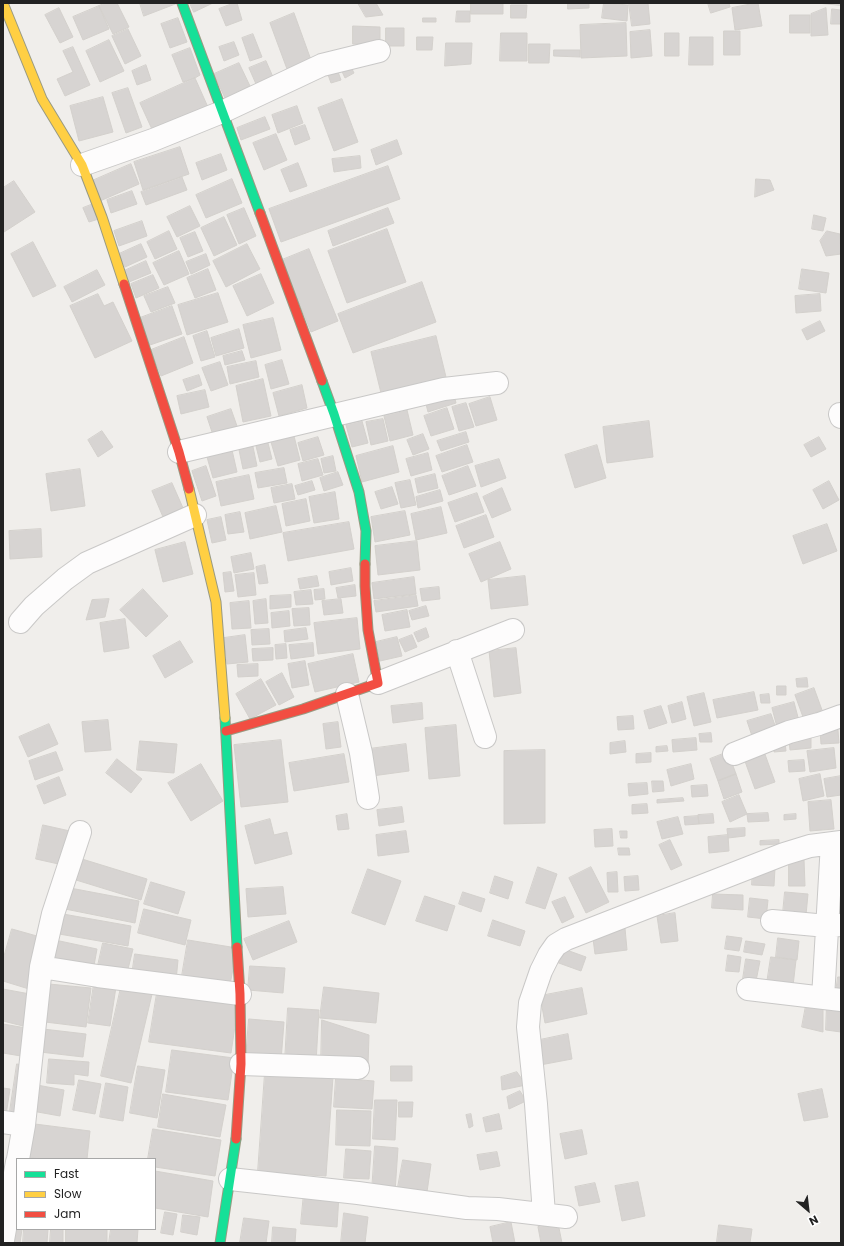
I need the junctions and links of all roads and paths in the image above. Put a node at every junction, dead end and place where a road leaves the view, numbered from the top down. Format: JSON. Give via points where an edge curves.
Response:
{"nodes":[{"id":1,"x":3,"y":3,"type":"edge"},
{"id":2,"x":182,"y":3,"type":"edge"},
{"id":3,"x":379,"y":51,"type":"dead end"},
{"id":4,"x":222,"y":112,"type":"junction"},
{"id":5,"x":82,"y":165,"type":"junction"},
{"id":6,"x":497,"y":383,"type":"dead end"},
{"id":7,"x":334,"y":414,"type":"junction"},
{"id":8,"x":179,"y":452,"type":"junction"},
{"id":9,"x":195,"y":515,"type":"junction"},
{"id":10,"x":20,"y":622,"type":"dead end"},
{"id":11,"x":513,"y":630,"type":"dead end"},
{"id":12,"x":457,"y":651,"type":"junction"},
{"id":13,"x":378,"y":683,"type":"junction"},
{"id":14,"x":347,"y":694,"type":"junction"},
{"id":15,"x":841,"y":716,"type":"edge"},
{"id":16,"x":226,"y":732,"type":"junction"},
{"id":17,"x":485,"y":737,"type":"dead end"},
{"id":18,"x":734,"y":754,"type":"dead end"},
{"id":19,"x":368,"y":798,"type":"dead end"},
{"id":20,"x":80,"y":832,"type":"dead end"},
{"id":21,"x":836,"y":842,"type":"edge"},
{"id":22,"x":772,"y":921,"type":"dead end"},
{"id":23,"x":834,"y":925,"type":"edge"},
{"id":24,"x":41,"y":967,"type":"junction"},
{"id":25,"x":748,"y":989,"type":"dead end"},
{"id":26,"x":240,"y":994,"type":"junction"},
{"id":27,"x":832,"y":999,"type":"edge"},
{"id":28,"x":241,"y":1064,"type":"junction"},
{"id":29,"x":358,"y":1068,"type":"dead end"},
{"id":30,"x":13,"y":1123,"type":"edge"},
{"id":31,"x":18,"y":1158,"type":"edge"},
{"id":32,"x":16,"y":1168,"type":"edge"},
{"id":33,"x":230,"y":1179,"type":"junction"},
{"id":34,"x":544,"y":1214,"type":"junction"},
{"id":35,"x":566,"y":1217,"type":"dead end"},
{"id":36,"x":3,"y":1240,"type":"edge"},
{"id":37,"x":220,"y":1243,"type":"edge"}],
"edges":[{"from":1,"to":5,"type":"street","via":[[42,99]]},
{"from":2,"to":4,"type":"street"},
{"from":3,"to":4,"type":"street","via":[[322,65]]},
{"from":4,"to":5,"type":"street"},
{"from":4,"to":7,"type":"street"},
{"from":5,"to":8,"type":"street","via":[[102,217]]},
{"from":6,"to":7,"type":"street","via":[[444,389]]},
{"from":7,"to":8,"type":"street"},
{"from":7,"to":13,"type":"street","via":[[359,492],[366,531],[365,586],[368,630]]},
{"from":8,"to":9,"type":"street"},
{"from":9,"to":10,"type":"street","via":[[87,563],[34,606]]},
{"from":9,"to":16,"type":"street","via":[[216,602]]},
{"from":11,"to":12,"type":"street"},
{"from":12,"to":13,"type":"street"},
{"from":12,"to":17,"type":"street"},
{"from":13,"to":14,"type":"street"},
{"from":14,"to":16,"type":"street"},
{"from":14,"to":19,"type":"street","via":[[361,753]]},
{"from":15,"to":18,"type":"street","via":[[789,732]]},
{"from":16,"to":26,"type":"street"},
{"from":20,"to":24,"type":"street","via":[[53,914]]},
{"from":21,"to":23,"type":"street"},
{"from":21,"to":34,"type":"street","via":[[784,854],[556,945],[541,971],[530,1003],[528,1027]]},
{"from":22,"to":23,"type":"street"},
{"from":23,"to":27,"type":"street"},
{"from":24,"to":26,"type":"street"},
{"from":24,"to":30,"type":"street"},
{"from":25,"to":27,"type":"street"},
{"from":26,"to":28,"type":"street"},
{"from":28,"to":29,"type":"street"},
{"from":28,"to":33,"type":"street","via":[[237,1133]]},
{"from":30,"to":31,"type":"street"},
{"from":32,"to":36,"type":"street"},
{"from":33,"to":34,"type":"street","via":[[467,1208]]},
{"from":33,"to":37,"type":"street"},
{"from":34,"to":35,"type":"street"}]}
